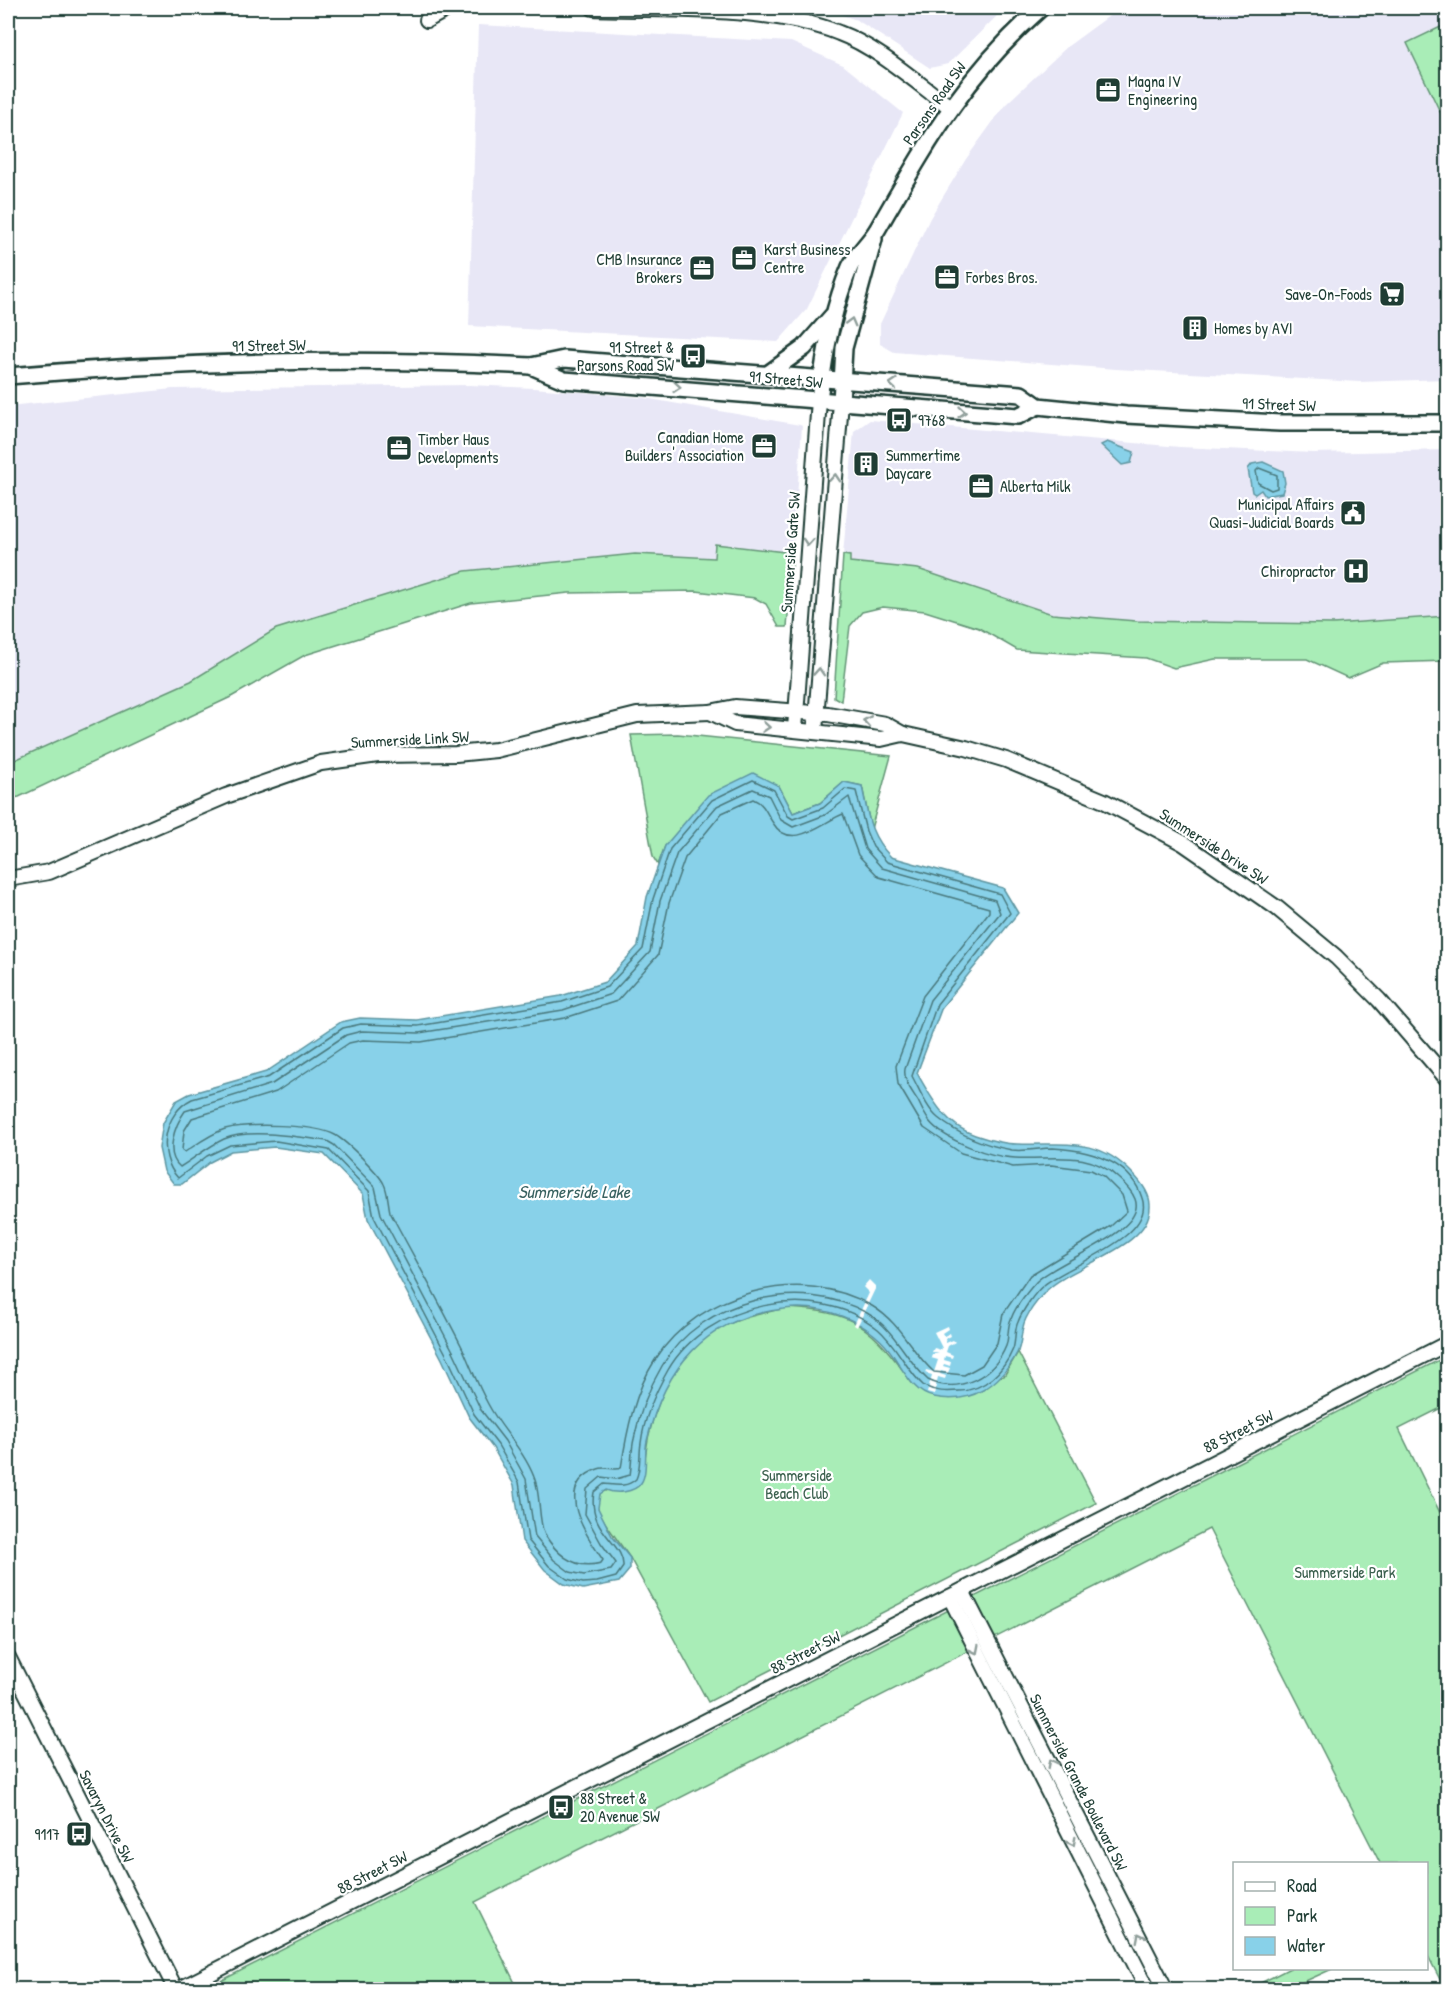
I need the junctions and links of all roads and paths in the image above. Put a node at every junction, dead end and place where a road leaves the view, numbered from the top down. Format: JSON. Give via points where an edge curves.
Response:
{"nodes":[{"id":1,"x":449,"y":8,"type":"edge"},
{"id":2,"x":593,"y":8,"type":"edge"},
{"id":3,"x":1041,"y":8,"type":"edge"},
{"id":4,"x":753,"y":11,"type":"edge"},
{"id":5,"x":427,"y":20,"type":"dead end"},
{"id":6,"x":950,"y":107,"type":"junction"},
{"id":7,"x":875,"y":233,"type":"junction"},
{"id":8,"x":834,"y":313,"type":"junction"},
{"id":9,"x":531,"y":366,"type":"junction"},
{"id":10,"x":769,"y":373,"type":"junction"},
{"id":11,"x":8,"y":376,"type":"edge"},
{"id":12,"x":821,"y":377,"type":"junction"},
{"id":13,"x":842,"y":380,"type":"junction"},
{"id":14,"x":819,"y":400,"type":"junction"},
{"id":15,"x":840,"y":402,"type":"junction"},
{"id":16,"x":1038,"y":406,"type":"junction"},
{"id":17,"x":1448,"y":423,"type":"edge"},
{"id":18,"x":796,"y":711,"type":"junction"},
{"id":19,"x":710,"y":712,"type":"junction"},
{"id":20,"x":816,"y":713,"type":"junction"},
{"id":21,"x":795,"y":729,"type":"junction"},
{"id":22,"x":815,"y":731,"type":"junction"},
{"id":23,"x":903,"y":734,"type":"junction"},
{"id":24,"x":8,"y":879,"type":"edge"},
{"id":25,"x":1448,"y":1080,"type":"edge"},
{"id":26,"x":1448,"y":1343,"type":"edge"},
{"id":27,"x":956,"y":1594,"type":"junction"},
{"id":28,"x":8,"y":1658,"type":"edge"},
{"id":29,"x":177,"y":1989,"type":"edge"},
{"id":30,"x":1148,"y":1989,"type":"edge"},
{"id":31,"x":1166,"y":1989,"type":"edge"}],
"edges":[{"from":1,"to":5,"type":"street"},
{"from":2,"to":4,"type":"street"},
{"from":3,"to":6,"type":"main road","name":"Parsons Road SW","via":[[1000,45]]},
{"from":4,"to":6,"type":"street","via":[[840,33]]},
{"from":6,"to":7,"type":"main road","name":"Parsons Road SW"},
{"from":7,"to":8,"type":"main road","name":"Parsons Road SW","via":[[851,265]]},
{"from":13,"to":7,"type":"main road","name":"Parsons Road SW","one_way":true,"via":[[844,348]]},
{"from":8,"to":10,"type":"main road","via":[[811,342]]},
{"from":8,"to":12,"type":"main road","name":"Parsons Road SW"},
{"from":9,"to":10,"type":"main road","name":"91 Street SW","via":[[564,359]]},
{"from":9,"to":11,"type":"main road","name":"91 Street SW","via":[[331,361],[181,364]]},
{"from":9,"to":14,"type":"main road","name":"91 Street SW","one_way":true,"via":[[564,380]]},
{"from":10,"to":12,"type":"main road","name":"91 Street SW"},
{"from":12,"to":13,"type":"main road","name":"91 Street SW"},
{"from":12,"to":14,"type":"main road","name":"Summerside Gate SW"},
{"from":13,"to":15,"type":"main road"},
{"from":16,"to":13,"type":"main road","name":"91 Street SW","one_way":true,"via":[[1020,394]]},
{"from":14,"to":15,"type":"main road","name":"91 Street SW"},
{"from":14,"to":18,"type":"street","name":"Summerside Gate SW","one_way":true},
{"from":15,"to":16,"type":"main road","name":"91 Street SW","one_way":true,"via":[[1018,416]]},
{"from":20,"to":15,"type":"street","one_way":true},
{"from":16,"to":17,"type":"main road","name":"91 Street SW","via":[[1280,423]]},
{"from":18,"to":19,"type":"street","name":"Summerside Link SW","via":[[735,707]]},
{"from":18,"to":20,"type":"street","name":"Summerside Drive SW"},
{"from":18,"to":21,"type":"street","name":"Summerside Gate SW"},
{"from":19,"to":21,"type":"street","name":"Summerside Drive SW","one_way":true,"via":[[735,724]]},
{"from":19,"to":24,"type":"street","name":"Summerside Link SW","via":[[627,717],[475,753],[378,755],[321,763],[236,792],[49,872]]},
{"from":20,"to":22,"type":"street"},
{"from":23,"to":20,"type":"street","name":"Summerside Drive SW","one_way":true,"via":[[885,724]]},
{"from":21,"to":22,"type":"street","name":"Summerside Drive SW"},
{"from":22,"to":23,"type":"street","name":"Summerside Drive SW","via":[[881,739]]},
{"from":23,"to":25,"type":"street","name":"Summerside Drive SW","via":[[977,751],[1049,776],[1127,812],[1197,852],[1277,908],[1336,957]]},
{"from":26,"to":27,"type":"street","name":"88 Street SW"},
{"from":27,"to":29,"type":"street","name":"88 Street SW"},
{"from":27,"to":30,"type":"street","name":"Summerside Grande Boulevard SW","one_way":true},
{"from":31,"to":27,"type":"street","name":"Summerside Grande Boulevard SW","one_way":true},
{"from":28,"to":29,"type":"street","name":"Savaryn Drive SW"}]}
